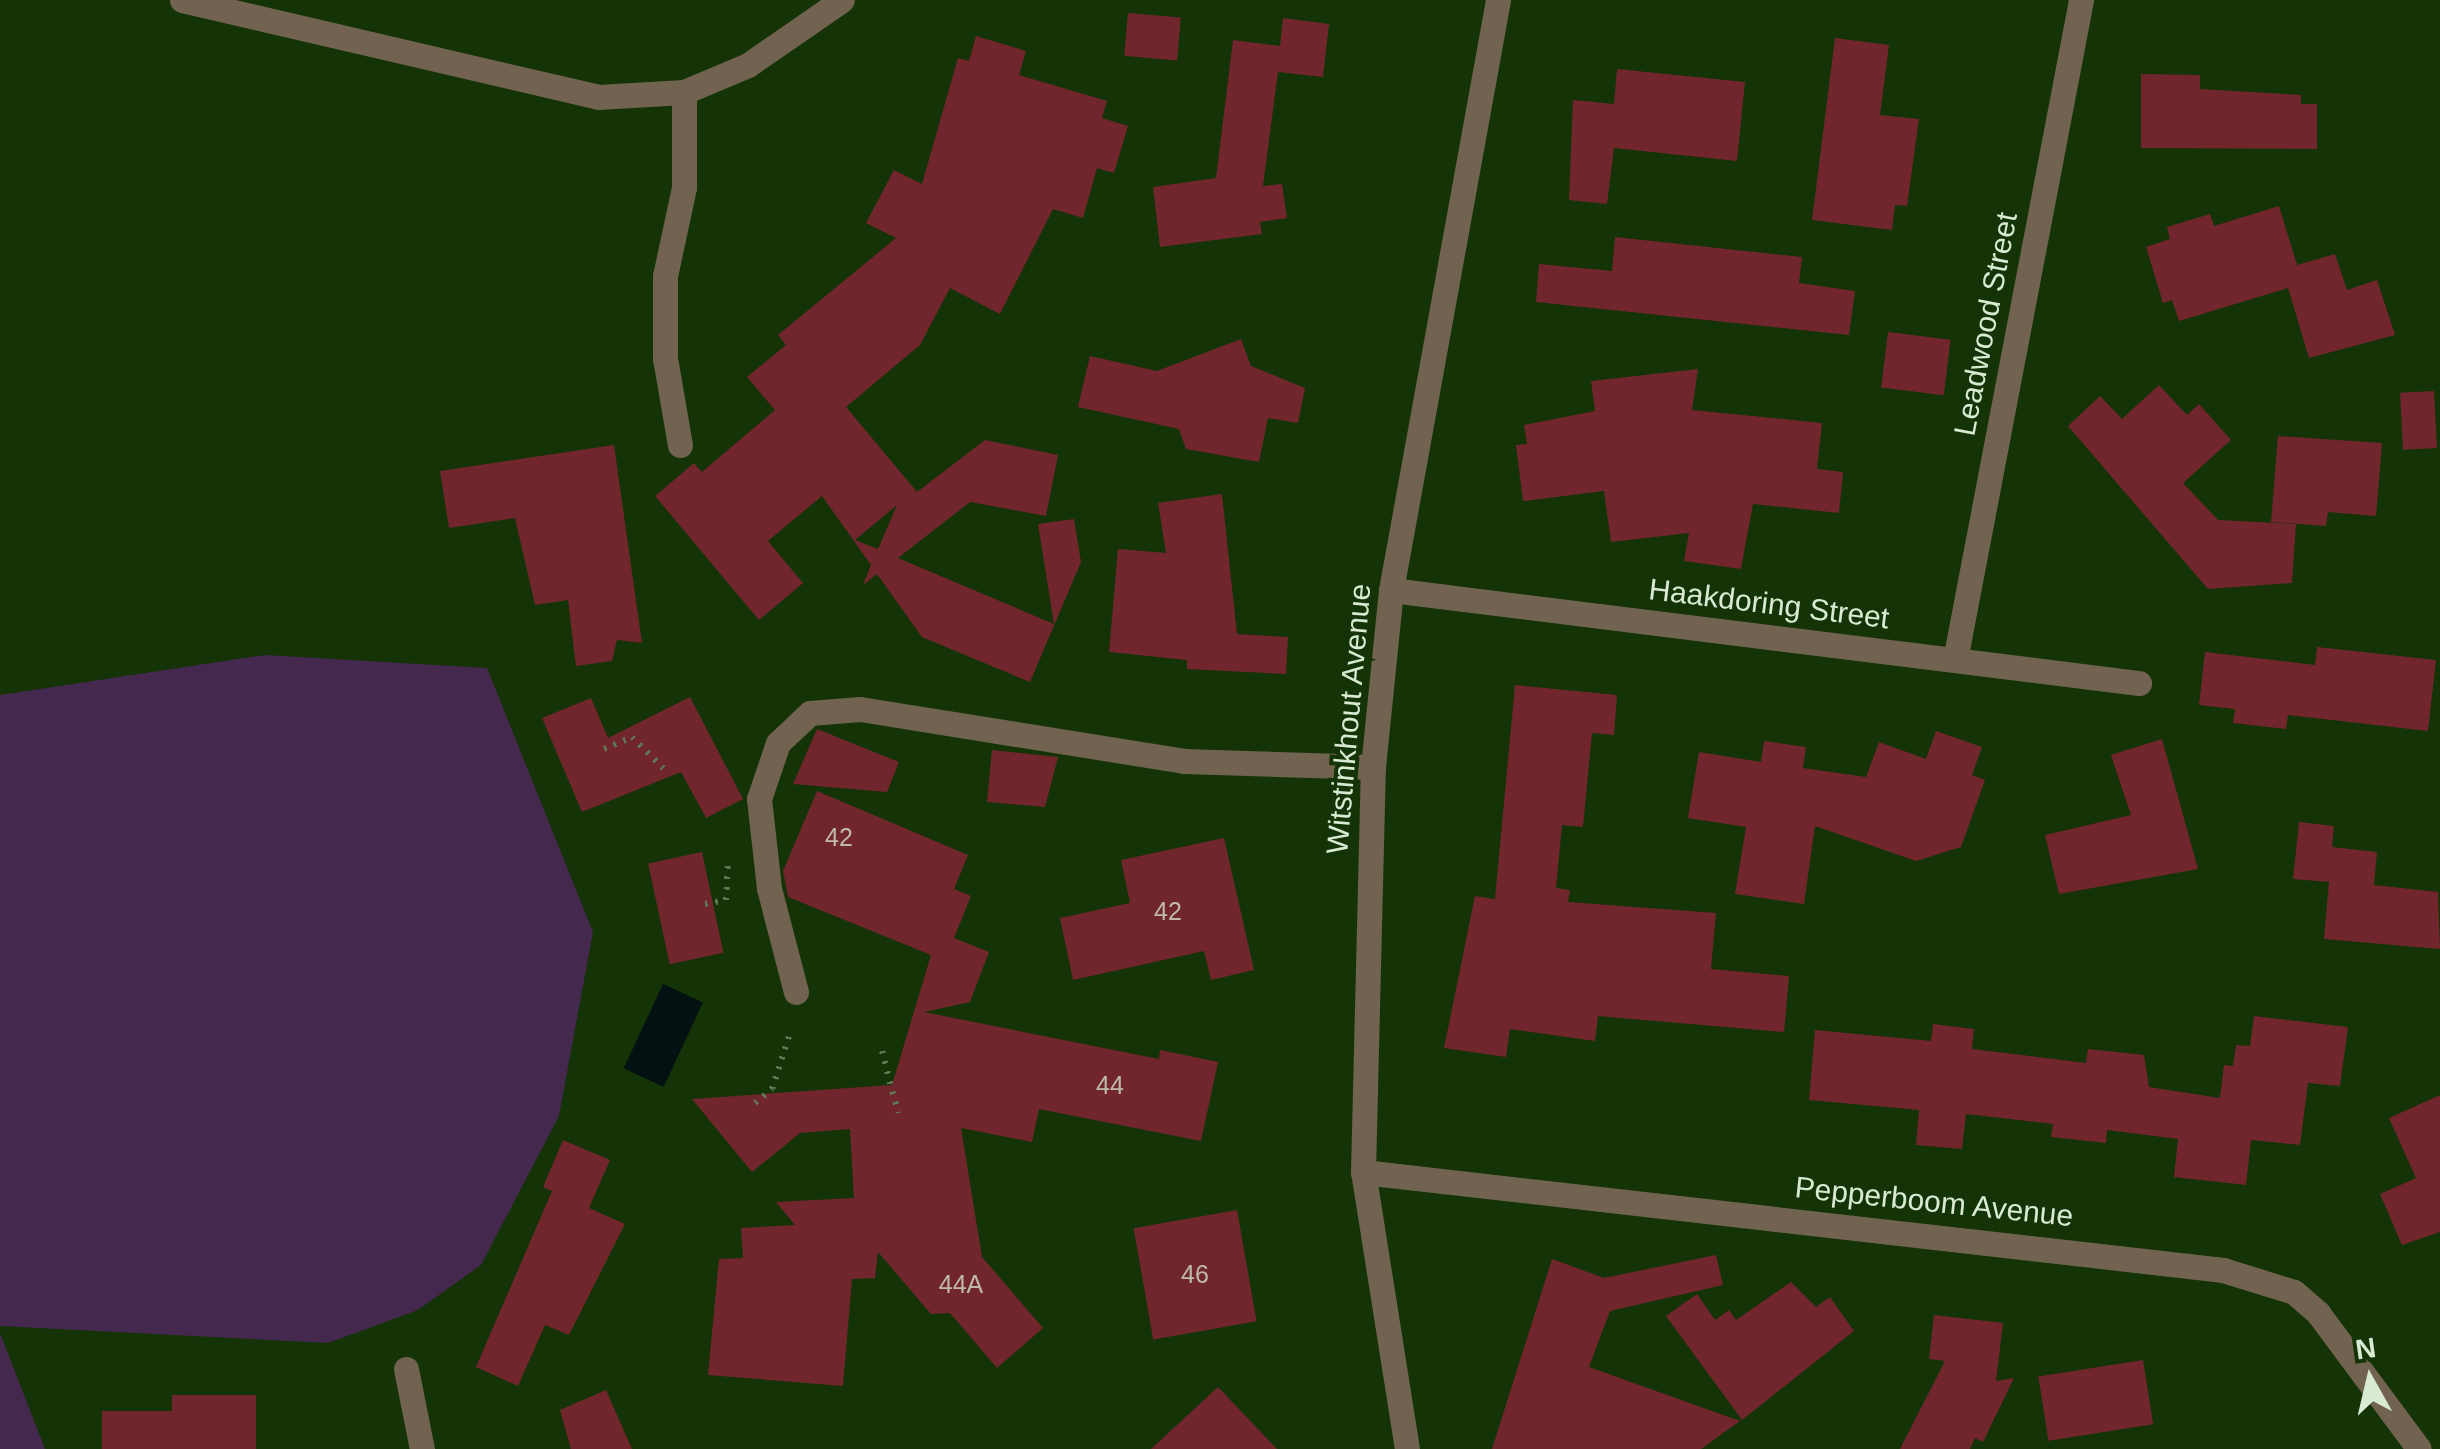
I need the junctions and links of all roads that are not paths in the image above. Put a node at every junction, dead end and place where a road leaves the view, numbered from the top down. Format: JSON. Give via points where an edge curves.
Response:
{"nodes":[{"id":1,"x":182,"y":0,"type":"edge"},
{"id":2,"x":842,"y":0,"type":"edge"},
{"id":3,"x":1498,"y":0,"type":"edge"},
{"id":4,"x":2080,"y":0,"type":"edge"},
{"id":5,"x":684,"y":92,"type":"junction"},
{"id":6,"x":680,"y":445,"type":"dead end"},
{"id":7,"x":1391,"y":590,"type":"junction"},
{"id":8,"x":1956,"y":660,"type":"junction"},
{"id":9,"x":2139,"y":683,"type":"dead end"},
{"id":10,"x":1374,"y":767,"type":"junction"},
{"id":11,"x":796,"y":992,"type":"dead end"},
{"id":12,"x":1364,"y":1172,"type":"junction"},
{"id":13,"x":406,"y":1370,"type":"dead end"},
{"id":14,"x":422,"y":1449,"type":"edge"},
{"id":15,"x":1406,"y":1449,"type":"edge"},
{"id":16,"x":2419,"y":1449,"type":"edge"}],
"edges":[{"from":1,"to":5,"type":"street","via":[[521,84],[598,98]]},
{"from":2,"to":5,"type":"street","via":[[748,66]]},
{"from":3,"to":7,"type":"street","name":"Witstinkhout Avenue"},
{"from":4,"to":8,"type":"street","name":"Leadwood Street"},
{"from":5,"to":6,"type":"street","via":[[685,173],[666,276],[665,358]]},
{"from":7,"to":8,"type":"street","name":"Haakdoring Street"},
{"from":7,"to":10,"type":"street","name":"Witstinkhout Avenue"},
{"from":8,"to":9,"type":"street","name":"Haakdoring Street"},
{"from":10,"to":11,"type":"street","via":[[1123,755],[818,709],[788,727],[759,799],[769,888]]},
{"from":10,"to":12,"type":"street","name":"Witstinkhout Avenue"},
{"from":12,"to":15,"type":"street","name":"Witstinkhout Avenue"},
{"from":12,"to":16,"type":"street","name":"Pepperboom Avenue","via":[[2223,1270],[2294,1292],[2318,1313]]},
{"from":13,"to":14,"type":"street"}]}
